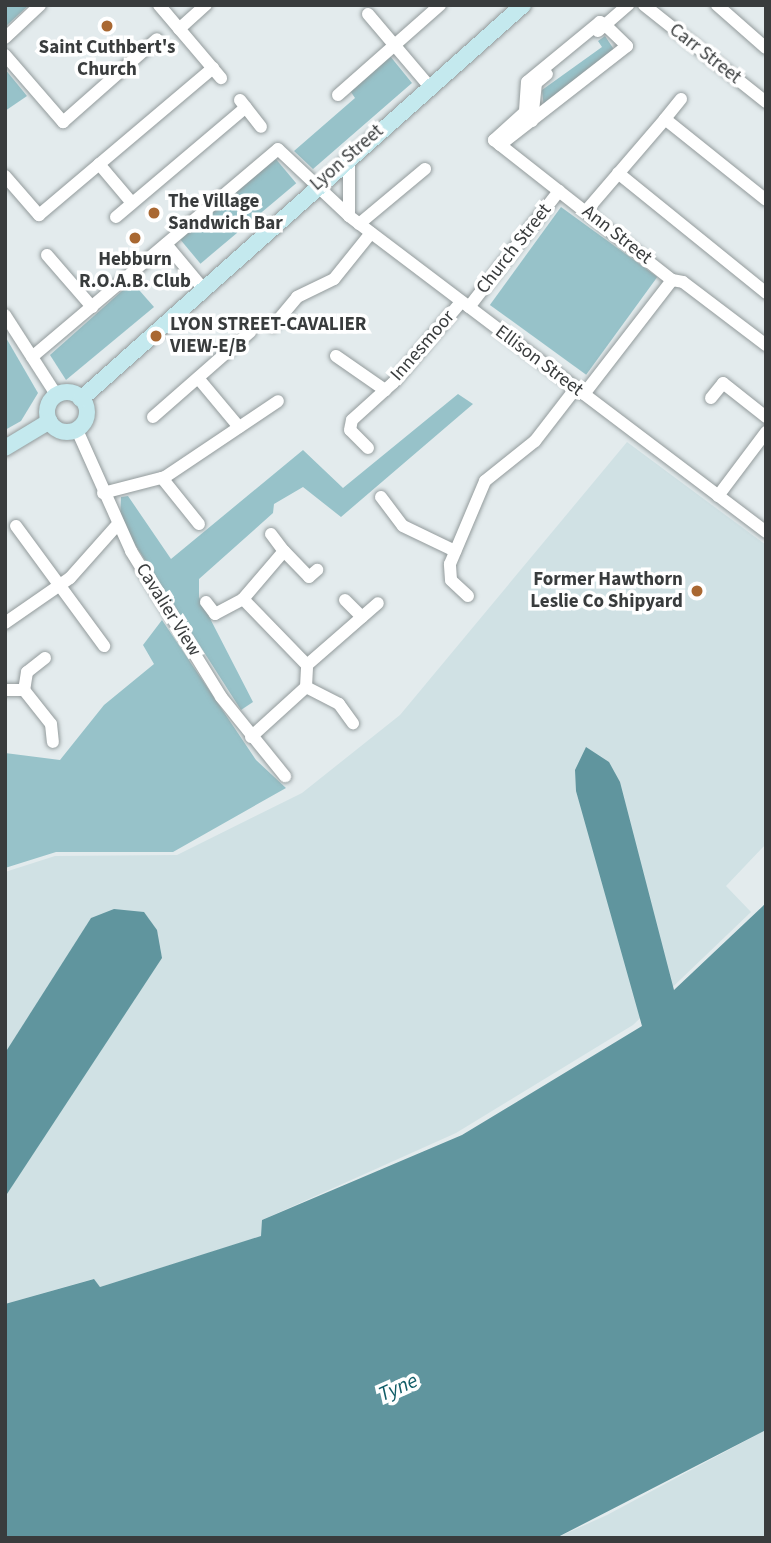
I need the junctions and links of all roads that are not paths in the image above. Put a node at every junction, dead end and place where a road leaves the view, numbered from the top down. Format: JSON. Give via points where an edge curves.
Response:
{"nodes":[{"id":1,"x":40,"y":5,"type":"edge"},
{"id":2,"x":159,"y":5,"type":"edge"},
{"id":3,"x":206,"y":5,"type":"edge"},
{"id":4,"x":440,"y":5,"type":"edge"},
{"id":5,"x":523,"y":5,"type":"edge"},
{"id":6,"x":628,"y":5,"type":"edge"},
{"id":7,"x":644,"y":5,"type":"edge"},
{"id":8,"x":717,"y":5,"type":"edge"},
{"id":9,"x":368,"y":14,"type":"dead end"},
{"id":10,"x":605,"y":25,"type":"junction"},
{"id":11,"x":179,"y":29,"type":"junction"},
{"id":12,"x":5,"y":38,"type":"edge"},
{"id":13,"x":157,"y":40,"type":"dead end"},
{"id":14,"x":395,"y":46,"type":"junction"},
{"id":15,"x":766,"y":48,"type":"edge"},
{"id":16,"x":5,"y":55,"type":"edge"},
{"id":17,"x":429,"y":86,"type":"junction"},
{"id":18,"x":338,"y":95,"type":"dead end"},
{"id":19,"x":681,"y":99,"type":"dead end"},
{"id":20,"x":766,"y":102,"type":"edge"},
{"id":21,"x":665,"y":118,"type":"junction"},
{"id":22,"x":532,"y":121,"type":"junction"},
{"id":23,"x":261,"y":127,"type":"dead end"},
{"id":24,"x":500,"y":145,"type":"junction"},
{"id":25,"x":349,"y":156,"type":"junction"},
{"id":26,"x":99,"y":164,"type":"junction"},
{"id":27,"x":425,"y":169,"type":"dead end"},
{"id":28,"x":618,"y":173,"type":"junction"},
{"id":29,"x":5,"y":176,"type":"edge"},
{"id":30,"x":316,"y":186,"type":"junction"},
{"id":31,"x":350,"y":191,"type":"junction"},
{"id":32,"x":559,"y":191,"type":"junction"},
{"id":33,"x":766,"y":200,"type":"edge"},
{"id":34,"x":132,"y":203,"type":"junction"},
{"id":35,"x":586,"y":211,"type":"junction"},
{"id":36,"x":370,"y":212,"type":"junction"},
{"id":37,"x":116,"y":217,"type":"dead end"},
{"id":38,"x":354,"y":220,"type":"junction"},
{"id":39,"x":371,"y":233,"type":"junction"},
{"id":40,"x":166,"y":244,"type":"junction"},
{"id":41,"x":47,"y":255,"type":"dead end"},
{"id":42,"x":672,"y":280,"type":"junction"},
{"id":43,"x":201,"y":286,"type":"junction"},
{"id":44,"x":766,"y":293,"type":"edge"},
{"id":45,"x":465,"y":305,"type":"junction"},
{"id":46,"x":92,"y":307,"type":"junction"},
{"id":47,"x":5,"y":315,"type":"edge"},
{"id":48,"x":273,"y":326,"type":"dead end"},
{"id":49,"x":250,"y":332,"type":"dead end"},
{"id":50,"x":766,"y":345,"type":"edge"},
{"id":51,"x":335,"y":356,"type":"dead end"},
{"id":52,"x":32,"y":357,"type":"junction"},
{"id":53,"x":198,"y":378,"type":"junction"},
{"id":54,"x":385,"y":390,"type":"junction"},
{"id":55,"x":580,"y":391,"type":"junction"},
{"id":56,"x":57,"y":396,"type":"junction"},
{"id":57,"x":711,"y":398,"type":"dead end"},
{"id":58,"x":81,"y":399,"type":"junction"},
{"id":59,"x":278,"y":401,"type":"dead end"},
{"id":60,"x":153,"y":417,"type":"dead end"},
{"id":61,"x":766,"y":417,"type":"edge"},
{"id":62,"x":50,"y":421,"type":"junction"},
{"id":63,"x":239,"y":427,"type":"junction"},
{"id":64,"x":76,"y":429,"type":"junction"},
{"id":65,"x":766,"y":432,"type":"edge"},
{"id":66,"x":5,"y":448,"type":"edge"},
{"id":67,"x":368,"y":448,"type":"dead end"},
{"id":68,"x":162,"y":478,"type":"junction"},
{"id":69,"x":103,"y":493,"type":"junction"},
{"id":70,"x":718,"y":496,"type":"junction"},
{"id":71,"x":381,"y":497,"type":"dead end"},
{"id":72,"x":200,"y":524,"type":"dead end"},
{"id":73,"x":117,"y":525,"type":"junction"},
{"id":74,"x":16,"y":526,"type":"dead end"},
{"id":75,"x":766,"y":532,"type":"edge"},
{"id":76,"x":271,"y":534,"type":"dead end"},
{"id":77,"x":284,"y":551,"type":"junction"},
{"id":78,"x":455,"y":551,"type":"junction"},
{"id":79,"x":317,"y":570,"type":"dead end"},
{"id":80,"x":61,"y":586,"type":"junction"},
{"id":81,"x":468,"y":596,"type":"dead end"},
{"id":82,"x":243,"y":599,"type":"junction"},
{"id":83,"x":345,"y":600,"type":"dead end"},
{"id":84,"x":206,"y":601,"type":"dead end"},
{"id":85,"x":378,"y":603,"type":"dead end"},
{"id":86,"x":362,"y":617,"type":"junction"},
{"id":87,"x":5,"y":622,"type":"edge"},
{"id":88,"x":104,"y":646,"type":"dead end"},
{"id":89,"x":45,"y":658,"type":"dead end"},
{"id":90,"x":307,"y":666,"type":"junction"},
{"id":91,"x":306,"y":687,"type":"junction"},
{"id":92,"x":5,"y":690,"type":"edge"},
{"id":93,"x":24,"y":690,"type":"junction"},
{"id":94,"x":353,"y":723,"type":"dead end"},
{"id":95,"x":251,"y":737,"type":"junction"},
{"id":96,"x":53,"y":742,"type":"dead end"},
{"id":97,"x":285,"y":776,"type":"dead end"}],
"edges":[{"from":1,"to":12,"type":"street"},
{"from":2,"to":11,"type":"street"},
{"from":3,"to":11,"type":"street"},
{"from":4,"to":14,"type":"street"},
{"from":5,"to":17,"type":"main road","name":"Lyon Street"},
{"from":6,"to":10,"type":"street"},
{"from":7,"to":20,"type":"street","name":"Carr Street"},
{"from":8,"to":15,"type":"street"},
{"from":9,"to":14,"type":"street"},
{"from":10,"to":22,"type":"street","via":[[537,83]]},
{"from":10,"to":22,"type":"street","via":[[627,46]]},
{"from":10,"to":24,"type":"street","via":[[600,22],[527,82],[525,112],[494,141]]},
{"from":11,"to":26,"type":"street","via":[[217,73]]},
{"from":13,"to":16,"type":"street","via":[[64,122]]},
{"from":14,"to":17,"type":"street"},
{"from":14,"to":18,"type":"street"},
{"from":17,"to":25,"type":"main road","name":"Lyon Street"},
{"from":19,"to":21,"type":"street"},
{"from":21,"to":28,"type":"street"},
{"from":21,"to":33,"type":"street"},
{"from":22,"to":24,"type":"street"},
{"from":23,"to":34,"type":"street","via":[[243,103]]},
{"from":24,"to":32,"type":"street","name":"Ann Street"},
{"from":25,"to":30,"type":"main road","name":"Lyon Street"},
{"from":25,"to":31,"type":"street"},
{"from":26,"to":29,"type":"street","via":[[39,215]]},
{"from":26,"to":34,"type":"street"},
{"from":27,"to":36,"type":"street"},
{"from":28,"to":35,"type":"street"},
{"from":28,"to":44,"type":"street"},
{"from":30,"to":38,"type":"street","name":"Ellison Street"},
{"from":30,"to":40,"type":"street","name":"Ellison Street","via":[[278,149]]},
{"from":30,"to":43,"type":"main road","name":"Lyon Street"},
{"from":31,"to":36,"type":"street"},
{"from":31,"to":38,"type":"street"},
{"from":32,"to":35,"type":"street","name":"Ann Street"},
{"from":32,"to":45,"type":"street","name":"Church Street"},
{"from":34,"to":37,"type":"street"},
{"from":35,"to":42,"type":"street","name":"Ann Street"},
{"from":36,"to":38,"type":"street"},
{"from":38,"to":39,"type":"street","name":"Ellison Street"},
{"from":39,"to":45,"type":"street","name":"Ellison Street"},
{"from":39,"to":48,"type":"street","via":[[334,279],[292,302]]},
{"from":40,"to":43,"type":"street"},
{"from":40,"to":46,"type":"street"},
{"from":41,"to":46,"type":"street"},
{"from":42,"to":50,"type":"street","name":"Ann Street","via":[[683,282]]},
{"from":42,"to":55,"type":"street"},
{"from":43,"to":58,"type":"main road","name":"Lyon Street"},
{"from":45,"to":54,"type":"street","name":"Innesmoor"},
{"from":45,"to":55,"type":"street","name":"Ellison Street"},
{"from":46,"to":52,"type":"street"},
{"from":47,"to":52,"type":"street"},
{"from":49,"to":53,"type":"street"},
{"from":51,"to":54,"type":"street","name":"Innesmoor"},
{"from":52,"to":56,"type":"street"},
{"from":53,"to":60,"type":"street"},
{"from":53,"to":63,"type":"street"},
{"from":54,"to":67,"type":"street","name":"Innesmoor","via":[[350,424]]},
{"from":55,"to":70,"type":"street","name":"Ellison Street"},
{"from":55,"to":78,"type":"street","via":[[535,440],[485,481]]},
{"from":56,"to":58,"type":"main road"},
{"from":56,"to":62,"type":"main road","via":[[48,405]]},
{"from":57,"to":61,"type":"street","via":[[723,383]]},
{"from":58,"to":64,"type":"main road","via":[[87,416]]},
{"from":59,"to":63,"type":"street"},
{"from":62,"to":64,"type":"main road","via":[[62,432]]},
{"from":62,"to":66,"type":"main road"},
{"from":63,"to":68,"type":"street"},
{"from":64,"to":69,"type":"street","name":"Cavalier View"},
{"from":65,"to":70,"type":"street"},
{"from":68,"to":69,"type":"street"},
{"from":68,"to":72,"type":"street"},
{"from":69,"to":73,"type":"street","name":"Cavalier View"},
{"from":70,"to":75,"type":"street","name":"Ellison Street"},
{"from":71,"to":78,"type":"street","via":[[403,526]]},
{"from":73,"to":80,"type":"street"},
{"from":73,"to":95,"type":"street","name":"Cavalier View"},
{"from":74,"to":80,"type":"street"},
{"from":76,"to":77,"type":"street"},
{"from":77,"to":79,"type":"street","via":[[309,577]]},
{"from":77,"to":82,"type":"street"},
{"from":78,"to":81,"type":"street","via":[[451,580]]},
{"from":80,"to":87,"type":"street"},
{"from":80,"to":88,"type":"street"},
{"from":82,"to":84,"type":"street","via":[[215,614]]},
{"from":82,"to":90,"type":"street"},
{"from":83,"to":86,"type":"street"},
{"from":85,"to":86,"type":"street"},
{"from":86,"to":90,"type":"street"},
{"from":89,"to":93,"type":"street","via":[[27,672]]},
{"from":90,"to":91,"type":"street"},
{"from":91,"to":94,"type":"street","via":[[339,704]]},
{"from":91,"to":95,"type":"street"},
{"from":92,"to":93,"type":"street"},
{"from":93,"to":96,"type":"street","via":[[51,724]]},
{"from":95,"to":97,"type":"street","name":"Cavalier View"}]}
